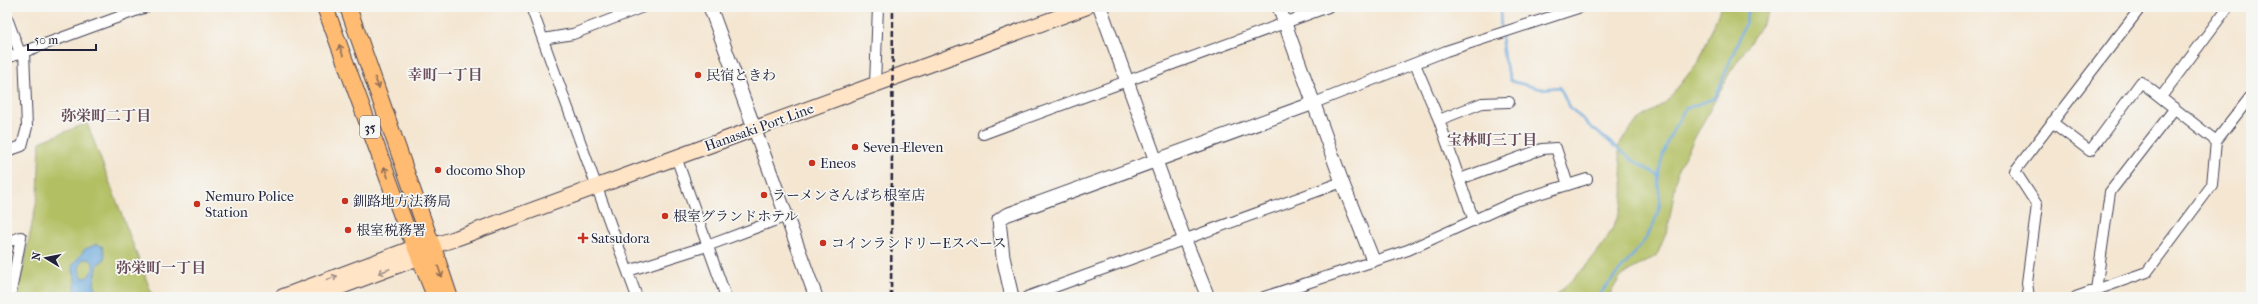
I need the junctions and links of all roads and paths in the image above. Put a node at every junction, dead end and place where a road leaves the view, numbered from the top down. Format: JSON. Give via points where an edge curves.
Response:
{"nodes":[{"id":1,"x":146,"y":7,"type":"edge"},
{"id":2,"x":325,"y":7,"type":"edge"},
{"id":3,"x":348,"y":7,"type":"edge"},
{"id":4,"x":531,"y":7,"type":"edge"},
{"id":5,"x":643,"y":7,"type":"edge"},
{"id":6,"x":710,"y":7,"type":"edge"},
{"id":7,"x":878,"y":7,"type":"edge"},
{"id":8,"x":1086,"y":7,"type":"edge"},
{"id":9,"x":1100,"y":7,"type":"edge"},
{"id":10,"x":1279,"y":7,"type":"edge"},
{"id":11,"x":1328,"y":7,"type":"edge"},
{"id":12,"x":2141,"y":7,"type":"edge"},
{"id":13,"x":2228,"y":7,"type":"edge"},
{"id":14,"x":1577,"y":8,"type":"edge"},
{"id":15,"x":7,"y":18,"type":"edge"},
{"id":16,"x":1285,"y":22,"type":"junction"},
{"id":17,"x":543,"y":38,"type":"junction"},
{"id":18,"x":22,"y":53,"type":"junction"},
{"id":19,"x":7,"y":58,"type":"edge"},
{"id":20,"x":1415,"y":64,"type":"junction"},
{"id":21,"x":1127,"y":82,"type":"junction"},
{"id":22,"x":875,"y":84,"type":"junction"},
{"id":23,"x":2251,"y":96,"type":"edge"},
{"id":24,"x":2161,"y":97,"type":"junction"},
{"id":25,"x":1509,"y":102,"type":"dead end"},
{"id":26,"x":1314,"y":103,"type":"junction"},
{"id":27,"x":2175,"y":108,"type":"junction"},
{"id":28,"x":1439,"y":120,"type":"junction"},
{"id":29,"x":2052,"y":122,"type":"junction"},
{"id":30,"x":754,"y":128,"type":"junction"},
{"id":31,"x":983,"y":134,"type":"dead end"},
{"id":32,"x":2216,"y":141,"type":"junction"},
{"id":33,"x":7,"y":151,"type":"edge"},
{"id":34,"x":676,"y":157,"type":"junction"},
{"id":35,"x":1155,"y":159,"type":"junction"},
{"id":36,"x":1460,"y":179,"type":"junction"},
{"id":37,"x":1587,"y":179,"type":"dead end"},
{"id":38,"x":1342,"y":182,"type":"junction"},
{"id":39,"x":1568,"y":185,"type":"junction"},
{"id":40,"x":597,"y":186,"type":"junction"},
{"id":41,"x":787,"y":216,"type":"junction"},
{"id":42,"x":1474,"y":221,"type":"junction"},
{"id":43,"x":1184,"y":238,"type":"junction"},
{"id":44,"x":7,"y":242,"type":"edge"},
{"id":45,"x":706,"y":246,"type":"junction"},
{"id":46,"x":423,"y":250,"type":"junction"},
{"id":47,"x":1373,"y":260,"type":"junction"},
{"id":48,"x":628,"y":271,"type":"junction"},
{"id":49,"x":2096,"y":290,"type":"junction"},
{"id":50,"x":10,"y":297,"type":"edge"},
{"id":51,"x":282,"y":297,"type":"edge"},
{"id":52,"x":313,"y":297,"type":"edge"},
{"id":53,"x":436,"y":297,"type":"edge"},
{"id":54,"x":449,"y":297,"type":"edge"},
{"id":55,"x":637,"y":297,"type":"edge"},
{"id":56,"x":726,"y":297,"type":"edge"},
{"id":57,"x":816,"y":297,"type":"edge"},
{"id":58,"x":1012,"y":297,"type":"edge"},
{"id":59,"x":1027,"y":297,"type":"edge"},
{"id":60,"x":1208,"y":297,"type":"edge"},
{"id":61,"x":1264,"y":297,"type":"edge"},
{"id":62,"x":2029,"y":297,"type":"edge"},
{"id":63,"x":2076,"y":297,"type":"edge"}],
"edges":[{"from":1,"to":18,"type":"street"},
{"from":46,"to":2,"type":"main road","number":"35","one_way":true,"via":[[406,227]]},
{"from":3,"to":46,"type":"main road","number":"35","one_way":true},
{"from":4,"to":17,"type":"street"},
{"from":5,"to":17,"type":"street","via":[[573,34]]},
{"from":6,"to":30,"type":"street"},
{"from":7,"to":22,"type":"street"},
{"from":8,"to":22,"type":"main road","name":"Hanasaki Port Line"},
{"from":9,"to":21,"type":"street"},
{"from":10,"to":16,"type":"street"},
{"from":11,"to":16,"type":"street"},
{"from":12,"to":29,"type":"street"},
{"from":13,"to":24,"type":"street"},
{"from":14,"to":20,"type":"street","via":[[1446,51]]},
{"from":15,"to":18,"type":"street"},
{"from":16,"to":21,"type":"street"},
{"from":16,"to":26,"type":"street"},
{"from":17,"to":40,"type":"street"},
{"from":18,"to":19,"type":"street"},
{"from":18,"to":33,"type":"street","via":[[28,127],[22,146]]},
{"from":20,"to":26,"type":"street"},
{"from":20,"to":28,"type":"street"},
{"from":21,"to":31,"type":"street"},
{"from":21,"to":35,"type":"street"},
{"from":22,"to":30,"type":"main road","name":"Hanasaki Port Line"},
{"from":23,"to":32,"type":"street"},
{"from":24,"to":27,"type":"street"},
{"from":24,"to":29,"type":"street","via":[[2141,82],[2090,151]]},
{"from":25,"to":28,"type":"street","via":[[1482,103]]},
{"from":26,"to":35,"type":"street"},
{"from":26,"to":38,"type":"street"},
{"from":27,"to":32,"type":"street"},
{"from":27,"to":49,"type":"street","via":[[2110,192]]},
{"from":28,"to":36,"type":"street"},
{"from":29,"to":62,"type":"street","via":[[2015,171],[2037,205],[2027,283]]},
{"from":30,"to":34,"type":"main road","name":"Hanasaki Port Line"},
{"from":30,"to":41,"type":"street"},
{"from":32,"to":49,"type":"street","via":[[2212,185],[2147,272]]},
{"from":34,"to":40,"type":"main road","name":"Hanasaki Port Line"},
{"from":34,"to":45,"type":"street"},
{"from":35,"to":43,"type":"street"},
{"from":35,"to":58,"type":"street","via":[[1028,206],[999,220],[1003,257]]},
{"from":36,"to":39,"type":"street","via":[[1542,149],[1556,148]]},
{"from":36,"to":42,"type":"street"},
{"from":37,"to":39,"type":"street"},
{"from":38,"to":43,"type":"street"},
{"from":38,"to":47,"type":"street"},
{"from":39,"to":42,"type":"street","via":[[1516,201]]},
{"from":40,"to":46,"type":"main road","name":"Hanasaki Port Line"},
{"from":40,"to":48,"type":"street"},
{"from":41,"to":45,"type":"street"},
{"from":41,"to":57,"type":"street"},
{"from":42,"to":47,"type":"street","via":[[1408,250]]},
{"from":43,"to":59,"type":"street"},
{"from":43,"to":60,"type":"street"},
{"from":44,"to":50,"type":"street","via":[[21,238]]},
{"from":45,"to":48,"type":"street"},
{"from":45,"to":56,"type":"street"},
{"from":51,"to":46,"type":"main road","one_way":true},
{"from":46,"to":52,"type":"main road","one_way":true},
{"from":46,"to":53,"type":"highway"},
{"from":46,"to":54,"type":"highway","one_way":true},
{"from":47,"to":61,"type":"street"},
{"from":48,"to":55,"type":"street"},
{"from":49,"to":63,"type":"street"}]}
